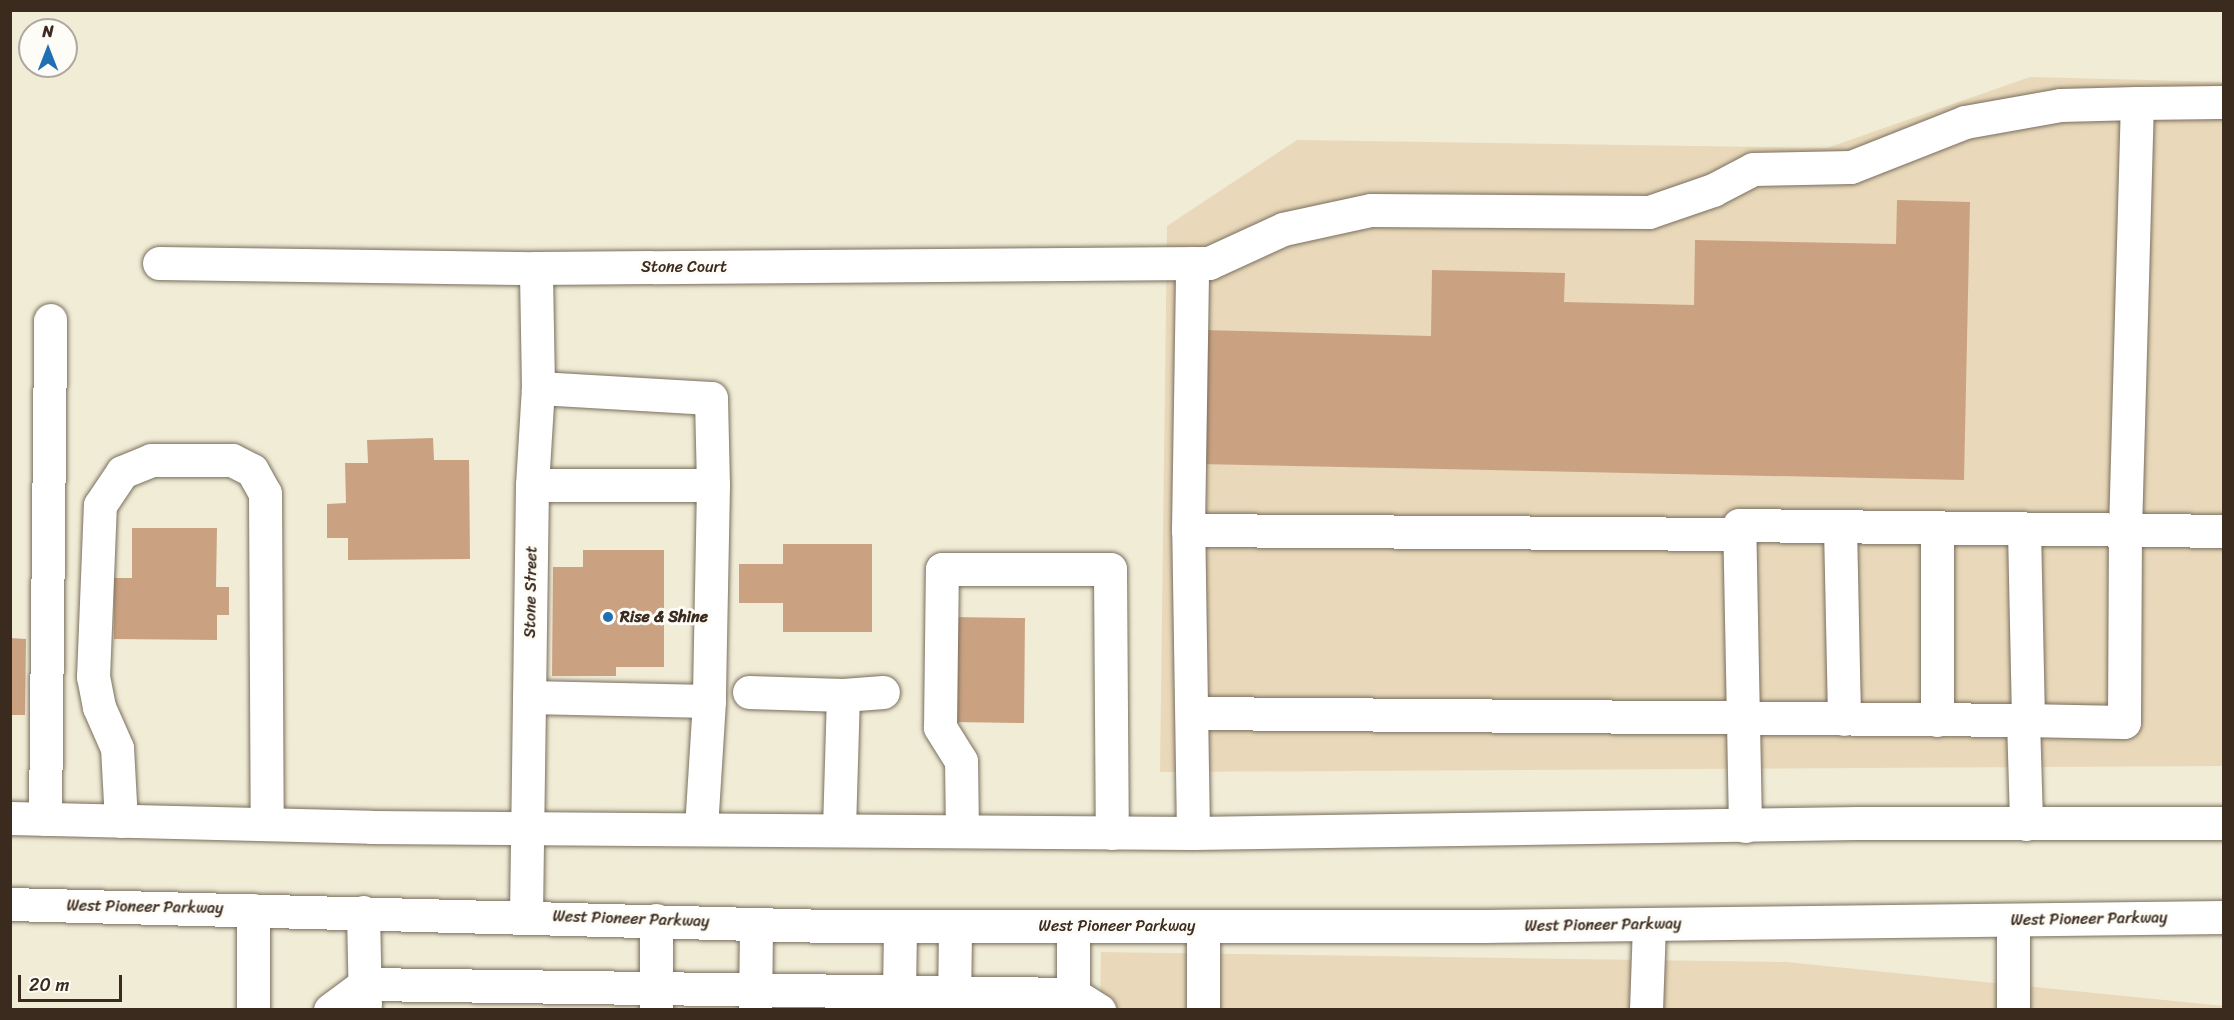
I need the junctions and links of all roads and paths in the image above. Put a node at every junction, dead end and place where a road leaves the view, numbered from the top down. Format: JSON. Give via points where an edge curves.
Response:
{"nodes":[{"id":1,"x":2223,"y":102,"type":"edge"},
{"id":2,"x":2137,"y":104,"type":"junction"},
{"id":3,"x":159,"y":263,"type":"dead end"},
{"id":4,"x":1201,"y":263,"type":"junction"},
{"id":5,"x":536,"y":268,"type":"junction"},
{"id":6,"x":50,"y":320,"type":"dead end"},
{"id":7,"x":537,"y":388,"type":"junction"},
{"id":8,"x":532,"y":485,"type":"junction"},
{"id":9,"x":713,"y":485,"type":"junction"},
{"id":10,"x":1840,"y":526,"type":"junction"},
{"id":11,"x":1937,"y":528,"type":"junction"},
{"id":12,"x":2024,"y":529,"type":"junction"},
{"id":13,"x":1188,"y":530,"type":"junction"},
{"id":14,"x":2125,"y":530,"type":"junction"},
{"id":15,"x":2223,"y":531,"type":"edge"},
{"id":16,"x":1739,"y":534,"type":"junction"},
{"id":17,"x":749,"y":692,"type":"dead end"},
{"id":18,"x":883,"y":692,"type":"dead end"},
{"id":19,"x":843,"y":694,"type":"junction"},
{"id":20,"x":529,"y":697,"type":"junction"},
{"id":21,"x":709,"y":701,"type":"junction"},
{"id":22,"x":1193,"y":713,"type":"junction"},
{"id":23,"x":1743,"y":718,"type":"junction"},
{"id":24,"x":1844,"y":719,"type":"junction"},
{"id":25,"x":1937,"y":720,"type":"junction"},
{"id":26,"x":2025,"y":721,"type":"junction"},
{"id":27,"x":10,"y":818,"type":"edge"},
{"id":28,"x":45,"y":819,"type":"junction"},
{"id":29,"x":121,"y":821,"type":"junction"},
{"id":30,"x":267,"y":824,"type":"junction"},
{"id":31,"x":2026,"y":824,"type":"junction"},
{"id":32,"x":2223,"y":824,"type":"edge"},
{"id":33,"x":1745,"y":826,"type":"junction"},
{"id":34,"x":526,"y":828,"type":"junction"},
{"id":35,"x":701,"y":829,"type":"junction"},
{"id":36,"x":839,"y":830,"type":"junction"},
{"id":37,"x":962,"y":831,"type":"junction"},
{"id":38,"x":1112,"y":833,"type":"junction"},
{"id":39,"x":1193,"y":833,"type":"junction"},
{"id":40,"x":10,"y":904,"type":"edge"},
{"id":41,"x":253,"y":910,"type":"junction"},
{"id":42,"x":363,"y":912,"type":"junction"},
{"id":43,"x":526,"y":915,"type":"junction"},
{"id":44,"x":2223,"y":917,"type":"edge"},
{"id":45,"x":656,"y":920,"type":"junction"},
{"id":46,"x":2013,"y":920,"type":"junction"},
{"id":47,"x":756,"y":924,"type":"junction"},
{"id":48,"x":1649,"y":924,"type":"junction"},
{"id":49,"x":900,"y":926,"type":"junction"},
{"id":50,"x":955,"y":926,"type":"junction"},
{"id":51,"x":1072,"y":926,"type":"junction"},
{"id":52,"x":1203,"y":926,"type":"junction"},
{"id":53,"x":899,"y":992,"type":"junction"},
{"id":54,"x":365,"y":997,"type":"edge"},
{"id":55,"x":656,"y":998,"type":"edge"},
{"id":56,"x":756,"y":999,"type":"edge"},
{"id":57,"x":954,"y":1001,"type":"edge"},
{"id":58,"x":1082,"y":1004,"type":"edge"},
{"id":59,"x":253,"y":1010,"type":"edge"},
{"id":60,"x":330,"y":1010,"type":"edge"},
{"id":61,"x":1203,"y":1010,"type":"edge"},
{"id":62,"x":1646,"y":1010,"type":"edge"},
{"id":63,"x":2013,"y":1010,"type":"edge"}],
"edges":[{"from":1,"to":2,"type":"main road"},
{"from":2,"to":4,"type":"main road","via":[[2060,105],[1965,122],[1851,167],[1752,169],[1713,190],[1649,212],[1371,210],[1283,229]]},
{"from":2,"to":14,"type":"main road"},
{"from":3,"to":5,"type":"main road","name":"Stone Court"},
{"from":4,"to":5,"type":"main road","name":"Stone Court"},
{"from":4,"to":13,"type":"main road"},
{"from":5,"to":7,"type":"main road","name":"Stone Street"},
{"from":6,"to":28,"type":"main road"},
{"from":7,"to":8,"type":"main road","name":"Stone Street"},
{"from":7,"to":9,"type":"main road","via":[[711,398]]},
{"from":8,"to":9,"type":"main road"},
{"from":8,"to":20,"type":"main road","name":"Stone Street"},
{"from":9,"to":21,"type":"main road"},
{"from":10,"to":11,"type":"main road"},
{"from":10,"to":16,"type":"main road","via":[[1739,525]]},
{"from":10,"to":24,"type":"main road"},
{"from":11,"to":12,"type":"main road"},
{"from":11,"to":25,"type":"main road"},
{"from":12,"to":14,"type":"main road"},
{"from":12,"to":26,"type":"main road"},
{"from":13,"to":16,"type":"main road"},
{"from":13,"to":22,"type":"main road"},
{"from":14,"to":15,"type":"main road"},
{"from":14,"to":26,"type":"main road","via":[[2124,722]]},
{"from":16,"to":23,"type":"main road"},
{"from":17,"to":19,"type":"main road"},
{"from":18,"to":19,"type":"main road"},
{"from":19,"to":36,"type":"main road"},
{"from":20,"to":21,"type":"main road"},
{"from":20,"to":34,"type":"main road","name":"Stone Street"},
{"from":21,"to":35,"type":"main road"},
{"from":22,"to":23,"type":"main road"},
{"from":22,"to":39,"type":"main road"},
{"from":23,"to":24,"type":"main road"},
{"from":23,"to":33,"type":"main road"},
{"from":24,"to":25,"type":"main road"},
{"from":25,"to":26,"type":"main road"},
{"from":26,"to":31,"type":"main road"},
{"from":27,"to":28,"type":"main road"},
{"from":28,"to":29,"type":"main road"},
{"from":29,"to":30,"type":"main road"},
{"from":29,"to":30,"type":"main road","via":[[117,748],[99,706],[93,677],[100,505],[122,472],[151,460],[232,460],[252,470],[265,493]]},
{"from":30,"to":34,"type":"main road"},
{"from":31,"to":32,"type":"main road"},
{"from":31,"to":33,"type":"main road"},
{"from":33,"to":39,"type":"main road"},
{"from":34,"to":35,"type":"main road"},
{"from":34,"to":43,"type":"main road","name":"Stone Street"},
{"from":35,"to":36,"type":"main road"},
{"from":36,"to":37,"type":"main road"},
{"from":37,"to":38,"type":"main road"},
{"from":37,"to":38,"type":"main road","via":[[961,761],[940,727],[942,569],[1110,569]]},
{"from":38,"to":39,"type":"main road"},
{"from":40,"to":41,"type":"main road","name":"West Pioneer Parkway"},
{"from":41,"to":42,"type":"main road","name":"West Pioneer Parkway"},
{"from":41,"to":59,"type":"main road"},
{"from":42,"to":43,"type":"main road","name":"West Pioneer Parkway"},
{"from":42,"to":54,"type":"main road"},
{"from":43,"to":45,"type":"main road","name":"West Pioneer Parkway"},
{"from":44,"to":46,"type":"main road","name":"West Pioneer Parkway"},
{"from":45,"to":47,"type":"main road","name":"West Pioneer Parkway"},
{"from":45,"to":55,"type":"main road"},
{"from":46,"to":48,"type":"main road","name":"West Pioneer Parkway"},
{"from":46,"to":63,"type":"main road"},
{"from":47,"to":49,"type":"main road","name":"West Pioneer Parkway"},
{"from":47,"to":56,"type":"main road"},
{"from":48,"to":52,"type":"main road","name":"West Pioneer Parkway"},
{"from":48,"to":62,"type":"main road"},
{"from":49,"to":50,"type":"main road","name":"West Pioneer Parkway"},
{"from":49,"to":53,"type":"main road"},
{"from":50,"to":51,"type":"main road","name":"West Pioneer Parkway"},
{"from":50,"to":57,"type":"main road"},
{"from":51,"to":52,"type":"main road","name":"West Pioneer Parkway"},
{"from":51,"to":58,"type":"main road"},
{"from":52,"to":61,"type":"main road"},
{"from":53,"to":56,"type":"main road"},
{"from":53,"to":57,"type":"main road"},
{"from":54,"to":55,"type":"main road"},
{"from":54,"to":60,"type":"main road"},
{"from":55,"to":56,"type":"main road"},
{"from":57,"to":58,"type":"main road"}]}
